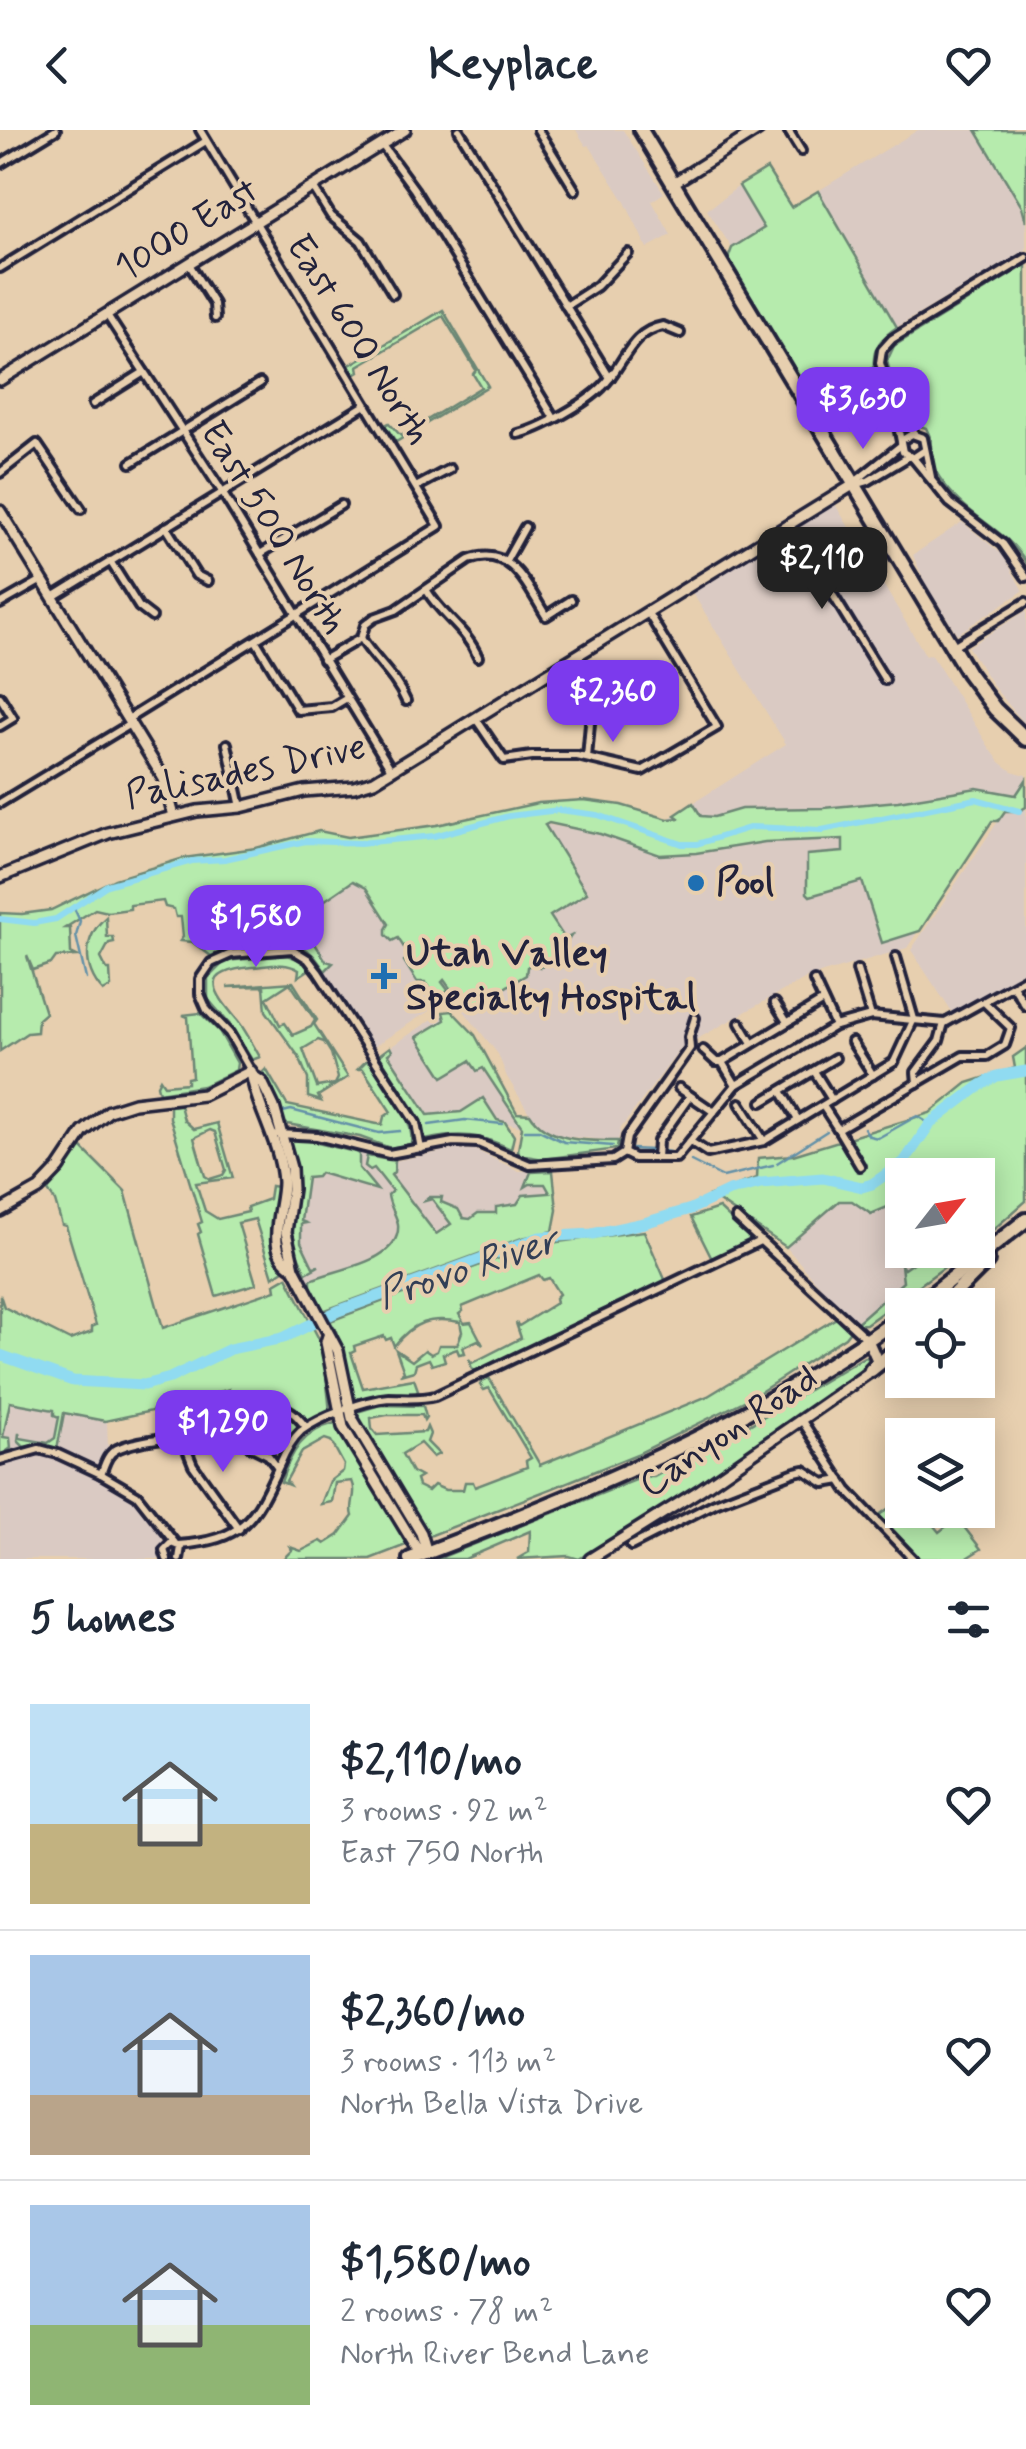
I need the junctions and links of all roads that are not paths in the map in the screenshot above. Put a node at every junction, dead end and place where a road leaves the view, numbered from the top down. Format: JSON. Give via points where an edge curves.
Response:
{"nodes":[{"id":1,"x":56,"y":130,"type":"edge"},
{"id":2,"x":200,"y":130,"type":"edge"},
{"id":3,"x":405,"y":130,"type":"edge"},
{"id":4,"x":458,"y":130,"type":"edge"},
{"id":5,"x":538,"y":130,"type":"edge"},
{"id":6,"x":641,"y":130,"type":"edge"},
{"id":7,"x":758,"y":130,"type":"edge"},
{"id":8,"x":788,"y":130,"type":"edge"},
{"id":9,"x":206,"y":140,"type":"junction"},
{"id":10,"x":382,"y":145,"type":"junction"},
{"id":11,"x":801,"y":151,"type":"dead end"},
{"id":12,"x":0,"y":152,"type":"edge"},
{"id":13,"x":3,"y":162,"type":"edge"},
{"id":14,"x":675,"y":182,"type":"junction"},
{"id":15,"x":313,"y":187,"type":"junction"},
{"id":16,"x":575,"y":190,"type":"dead end"},
{"id":17,"x":255,"y":223,"type":"junction"},
{"id":18,"x":628,"y":253,"type":"dead end"},
{"id":19,"x":1026,"y":258,"type":"edge"},
{"id":20,"x":189,"y":264,"type":"junction"},
{"id":21,"x":0,"y":268,"type":"edge"},
{"id":22,"x":393,"y":294,"type":"dead end"},
{"id":23,"x":566,"y":306,"type":"junction"},
{"id":24,"x":107,"y":315,"type":"junction"},
{"id":25,"x":215,"y":318,"type":"dead end"},
{"id":26,"x":680,"y":334,"type":"dead end"},
{"id":27,"x":144,"y":372,"type":"junction"},
{"id":28,"x":610,"y":378,"type":"junction"},
{"id":29,"x":0,"y":380,"type":"edge"},
{"id":30,"x":260,"y":383,"type":"dead end"},
{"id":31,"x":93,"y":404,"type":"dead end"},
{"id":32,"x":366,"y":405,"type":"junction"},
{"id":33,"x":895,"y":411,"type":"junction"},
{"id":34,"x":554,"y":418,"type":"junction"},
{"id":35,"x":181,"y":431,"type":"junction"},
{"id":36,"x":518,"y":434,"type":"dead end"},
{"id":37,"x":916,"y":434,"type":"junction"},
{"id":38,"x":902,"y":443,"type":"junction"},
{"id":39,"x":924,"y":450,"type":"junction"},
{"id":40,"x":911,"y":458,"type":"junction"},
{"id":41,"x":131,"y":463,"type":"dead end"},
{"id":42,"x":450,"y":470,"type":"dead end"},
{"id":43,"x":0,"y":473,"type":"edge"},
{"id":44,"x":932,"y":478,"type":"junction"},
{"id":45,"x":852,"y":485,"type":"junction"},
{"id":46,"x":416,"y":487,"type":"junction"},
{"id":47,"x":222,"y":493,"type":"junction"},
{"id":48,"x":341,"y":506,"type":"dead end"},
{"id":49,"x":81,"y":508,"type":"dead end"},
{"id":50,"x":0,"y":511,"type":"edge"},
{"id":51,"x":790,"y":525,"type":"junction"},
{"id":52,"x":166,"y":527,"type":"junction"},
{"id":53,"x":525,"y":527,"type":"dead end"},
{"id":54,"x":260,"y":554,"type":"junction"},
{"id":55,"x":506,"y":561,"type":"junction"},
{"id":56,"x":110,"y":562,"type":"junction"},
{"id":57,"x":1026,"y":577,"type":"edge"},
{"id":58,"x":42,"y":580,"type":"junction"},
{"id":59,"x":208,"y":581,"type":"dead end"},
{"id":60,"x":427,"y":591,"type":"junction"},
{"id":61,"x":53,"y":597,"type":"junction"},
{"id":62,"x":571,"y":600,"type":"dead end"},
{"id":63,"x":1026,"y":602,"type":"edge"},
{"id":64,"x":0,"y":604,"type":"edge"},
{"id":65,"x":648,"y":613,"type":"junction"},
{"id":66,"x":296,"y":615,"type":"junction"},
{"id":67,"x":152,"y":617,"type":"dead end"},
{"id":68,"x":361,"y":638,"type":"junction"},
{"id":69,"x":256,"y":641,"type":"junction"},
{"id":70,"x":952,"y":647,"type":"junction"},
{"id":71,"x":478,"y":657,"type":"dead end"},
{"id":72,"x":323,"y":660,"type":"junction"},
{"id":73,"x":884,"y":680,"type":"dead end"},
{"id":74,"x":0,"y":697,"type":"edge"},
{"id":75,"x":346,"y":698,"type":"junction"},
{"id":76,"x":406,"y":702,"type":"dead end"},
{"id":77,"x":591,"y":712,"type":"dead end"},
{"id":78,"x":476,"y":719,"type":"junction"},
{"id":79,"x":129,"y":722,"type":"junction"},
{"id":80,"x":0,"y":726,"type":"edge"},
{"id":81,"x":1026,"y":739,"type":"edge"},
{"id":82,"x":226,"y":744,"type":"dead end"},
{"id":83,"x":588,"y":758,"type":"junction"},
{"id":84,"x":392,"y":770,"type":"junction"},
{"id":85,"x":0,"y":803,"type":"edge"},
{"id":86,"x":241,"y":807,"type":"junction"},
{"id":87,"x":174,"y":816,"type":"junction"},
{"id":88,"x":0,"y":877,"type":"edge"},
{"id":89,"x":896,"y":957,"type":"dead end"},
{"id":90,"x":857,"y":970,"type":"dead end"},
{"id":91,"x":1026,"y":978,"type":"edge"},
{"id":92,"x":814,"y":980,"type":"dead end"},
{"id":93,"x":1013,"y":986,"type":"junction"},
{"id":94,"x":822,"y":1001,"type":"junction"},
{"id":95,"x":984,"y":1002,"type":"junction"},
{"id":96,"x":775,"y":1003,"type":"dead end"},
{"id":97,"x":1026,"y":1006,"type":"edge"},
{"id":98,"x":871,"y":1016,"type":"junction"},
{"id":99,"x":696,"y":1018,"type":"dead end"},
{"id":100,"x":914,"y":1020,"type":"junction"},
{"id":101,"x":787,"y":1022,"type":"junction"},
{"id":102,"x":944,"y":1022,"type":"junction"},
{"id":103,"x":740,"y":1023,"type":"dead end"},
{"id":104,"x":836,"y":1026,"type":"junction"},
{"id":105,"x":852,"y":1042,"type":"dead end"},
{"id":106,"x":752,"y":1043,"type":"junction"},
{"id":107,"x":702,"y":1050,"type":"dead end"},
{"id":108,"x":835,"y":1058,"type":"dead end"},
{"id":109,"x":722,"y":1062,"type":"junction"},
{"id":110,"x":814,"y":1070,"type":"junction"},
{"id":111,"x":252,"y":1073,"type":"junction"},
{"id":112,"x":873,"y":1075,"type":"junction"},
{"id":113,"x":917,"y":1083,"type":"junction"},
{"id":114,"x":736,"y":1085,"type":"junction"},
{"id":115,"x":679,"y":1088,"type":"dead end"},
{"id":116,"x":780,"y":1091,"type":"junction"},
{"id":117,"x":690,"y":1096,"type":"junction"},
{"id":118,"x":832,"y":1100,"type":"junction"},
{"id":119,"x":762,"y":1102,"type":"dead end"},
{"id":120,"x":740,"y":1103,"type":"dead end"},
{"id":121,"x":823,"y":1106,"type":"junction"},
{"id":122,"x":714,"y":1112,"type":"junction"},
{"id":123,"x":798,"y":1120,"type":"junction"},
{"id":124,"x":838,"y":1129,"type":"junction"},
{"id":125,"x":277,"y":1134,"type":"junction"},
{"id":126,"x":691,"y":1142,"type":"junction"},
{"id":127,"x":764,"y":1142,"type":"junction"},
{"id":128,"x":421,"y":1149,"type":"junction"},
{"id":129,"x":622,"y":1155,"type":"junction"},
{"id":130,"x":657,"y":1158,"type":"junction"},
{"id":131,"x":860,"y":1166,"type":"dead end"},
{"id":132,"x":0,"y":1211,"type":"edge"},
{"id":133,"x":736,"y":1218,"type":"dead end"},
{"id":134,"x":1026,"y":1220,"type":"edge"},
{"id":135,"x":1008,"y":1235,"type":"junction"},
{"id":136,"x":760,"y":1242,"type":"junction"},
{"id":137,"x":940,"y":1288,"type":"edge"},
{"id":138,"x":960,"y":1288,"type":"edge"},
{"id":139,"x":885,"y":1328,"type":"edge"},
{"id":140,"x":868,"y":1340,"type":"junction"},
{"id":141,"x":885,"y":1359,"type":"edge"},
{"id":142,"x":872,"y":1370,"type":"junction"},
{"id":143,"x":344,"y":1411,"type":"junction"},
{"id":144,"x":236,"y":1416,"type":"junction"},
{"id":145,"x":802,"y":1420,"type":"junction"},
{"id":146,"x":306,"y":1428,"type":"junction"},
{"id":147,"x":181,"y":1435,"type":"junction"},
{"id":148,"x":285,"y":1453,"type":"junction"},
{"id":149,"x":268,"y":1455,"type":"junction"},
{"id":150,"x":0,"y":1460,"type":"edge"},
{"id":151,"x":278,"y":1468,"type":"junction"},
{"id":152,"x":101,"y":1474,"type":"junction"},
{"id":153,"x":842,"y":1480,"type":"junction"},
{"id":154,"x":158,"y":1522,"type":"junction"},
{"id":155,"x":239,"y":1529,"type":"junction"},
{"id":156,"x":202,"y":1542,"type":"junction"},
{"id":157,"x":177,"y":1544,"type":"junction"},
{"id":158,"x":631,"y":1546,"type":"dead end"},
{"id":159,"x":165,"y":1547,"type":"junction"},
{"id":160,"x":427,"y":1552,"type":"junction"},
{"id":161,"x":181,"y":1558,"type":"edge"},
{"id":162,"x":167,"y":1559,"type":"edge"},
{"id":163,"x":410,"y":1559,"type":"edge"},
{"id":164,"x":590,"y":1559,"type":"edge"},
{"id":165,"x":912,"y":1559,"type":"edge"}],
"edges":[{"from":1,"to":13,"type":"street"},
{"from":2,"to":9,"type":"street","name":"East 600 North"},
{"from":3,"to":10,"type":"street","name":"1000 East"},
{"from":4,"to":23,"type":"street"},
{"from":5,"to":16,"type":"street"},
{"from":6,"to":14,"type":"highway"},
{"from":7,"to":14,"type":"street"},
{"from":8,"to":11,"type":"street"},
{"from":9,"to":17,"type":"street","name":"East 600 North"},
{"from":9,"to":21,"type":"street"},
{"from":10,"to":15,"type":"street","name":"1000 East"},
{"from":10,"to":34,"type":"street"},
{"from":12,"to":13,"type":"street"},
{"from":14,"to":45,"type":"highway"},
{"from":15,"to":17,"type":"street","name":"1000 East"},
{"from":15,"to":22,"type":"street","via":[[330,216],[361,242]]},
{"from":17,"to":20,"type":"street","name":"1000 East"},
{"from":17,"to":32,"type":"street","name":"East 600 North"},
{"from":18,"to":23,"type":"street"},
{"from":19,"to":33,"type":"street","via":[[882,350]]},
{"from":20,"to":24,"type":"street","name":"1000 East"},
{"from":20,"to":25,"type":"street","via":[[214,304]]},
{"from":23,"to":28,"type":"street"},
{"from":24,"to":27,"type":"street","name":"East 500 North"},
{"from":24,"to":29,"type":"street","name":"1000 East"},
{"from":26,"to":28,"type":"street","via":[[662,326],[647,332]]},
{"from":27,"to":31,"type":"street"},
{"from":27,"to":35,"type":"street","name":"East 500 North"},
{"from":28,"to":34,"type":"street"},
{"from":30,"to":35,"type":"street"},
{"from":32,"to":46,"type":"street","name":"East 600 North"},
{"from":32,"to":47,"type":"street"},
{"from":33,"to":37,"type":"street"},
{"from":33,"to":38,"type":"street"},
{"from":34,"to":36,"type":"street"},
{"from":35,"to":41,"type":"street"},
{"from":35,"to":47,"type":"street","name":"East 500 North"},
{"from":37,"to":38,"type":"street"},
{"from":37,"to":39,"type":"street"},
{"from":38,"to":40,"type":"street"},
{"from":38,"to":45,"type":"street","name":"Palisades Drive"},
{"from":39,"to":40,"type":"street"},
{"from":39,"to":44,"type":"street"},
{"from":40,"to":44,"type":"street"},
{"from":40,"to":45,"type":"street","name":"Palisades Drive"},
{"from":42,"to":46,"type":"street"},
{"from":43,"to":49,"type":"street","via":[[37,444]]},
{"from":44,"to":57,"type":"street","via":[[950,503],[1003,544]]},
{"from":45,"to":51,"type":"street","name":"Palisades Drive"},
{"from":45,"to":70,"type":"highway"},
{"from":46,"to":66,"type":"street","name":"East 600 North","via":[[439,526]]},
{"from":47,"to":52,"type":"street"},
{"from":47,"to":54,"type":"street","name":"East 500 North"},
{"from":48,"to":54,"type":"street"},
{"from":50,"to":58,"type":"street"},
{"from":51,"to":65,"type":"street","name":"Palisades Drive"},
{"from":51,"to":73,"type":"street"},
{"from":52,"to":56,"type":"street"},
{"from":52,"to":59,"type":"street","via":[[196,575]]},
{"from":53,"to":55,"type":"street"},
{"from":54,"to":66,"type":"street","name":"East 500 North"},
{"from":55,"to":60,"type":"street","via":[[472,558]]},
{"from":55,"to":62,"type":"street","via":[[546,616]]},
{"from":56,"to":61,"type":"street"},
{"from":56,"to":67,"type":"street"},
{"from":58,"to":61,"type":"street"},
{"from":58,"to":64,"type":"street"},
{"from":60,"to":68,"type":"street","via":[[374,618]]},
{"from":60,"to":71,"type":"street"},
{"from":61,"to":79,"type":"street"},
{"from":63,"to":70,"type":"street"},
{"from":65,"to":78,"type":"street","name":"Palisades Drive"},
{"from":65,"to":83,"type":"street","via":[[717,727],[642,771]]},
{"from":66,"to":69,"type":"street"},
{"from":66,"to":72,"type":"street","name":"East 500 North"},
{"from":68,"to":72,"type":"street"},
{"from":68,"to":76,"type":"street"},
{"from":69,"to":75,"type":"street","via":[[298,710],[332,707]]},
{"from":69,"to":79,"type":"street"},
{"from":70,"to":81,"type":"highway","via":[[984,697]]},
{"from":72,"to":75,"type":"street","name":"East 500 North"},
{"from":74,"to":80,"type":"street","via":[[13,718]]},
{"from":75,"to":84,"type":"street","name":"East 500 North"},
{"from":77,"to":83,"type":"street"},
{"from":78,"to":83,"type":"street","via":[[501,759]]},
{"from":78,"to":84,"type":"street","name":"Palisades Drive"},
{"from":79,"to":85,"type":"street"},
{"from":79,"to":87,"type":"street","via":[[164,779]]},
{"from":82,"to":86,"type":"street"},
{"from":84,"to":86,"type":"street","name":"Palisades Drive","via":[[362,786]]},
{"from":86,"to":87,"type":"street","name":"Palisades Drive"},
{"from":87,"to":88,"type":"street","name":"Palisades Drive","via":[[108,833]]},
{"from":89,"to":100,"type":"street"},
{"from":90,"to":98,"type":"street"},
{"from":91,"to":93,"type":"street"},
{"from":92,"to":94,"type":"street"},
{"from":93,"to":95,"type":"street"},
{"from":93,"to":97,"type":"street"},
{"from":94,"to":101,"type":"street"},
{"from":94,"to":104,"type":"street"},
{"from":95,"to":102,"type":"street"},
{"from":95,"to":113,"type":"street","via":[[1011,1028],[1006,1044],[987,1056],[964,1056]]},
{"from":96,"to":101,"type":"street"},
{"from":98,"to":100,"type":"street"},
{"from":98,"to":104,"type":"street"},
{"from":99,"to":129,"type":"street","via":[[690,1048],[627,1136]]},
{"from":100,"to":102,"type":"street"},
{"from":100,"to":112,"type":"street","via":[[894,1062]]},
{"from":101,"to":106,"type":"street"},
{"from":102,"to":113,"type":"street","via":[[940,1041],[916,1072]]},
{"from":103,"to":106,"type":"street"},
{"from":104,"to":114,"type":"street"},
{"from":105,"to":112,"type":"street"},
{"from":106,"to":109,"type":"street"},
{"from":107,"to":109,"type":"street"},
{"from":108,"to":110,"type":"street"},
{"from":109,"to":114,"type":"street"},
{"from":110,"to":116,"type":"street"},
{"from":110,"to":118,"type":"street"},
{"from":111,"to":125,"type":"street","via":[[262,1082]]},
{"from":111,"to":128,"type":"street","via":[[207,1010],[200,979],[211,962],[231,954],[292,950],[322,977],[416,1123]]},
{"from":111,"to":132,"type":"street","via":[[210,1093],[109,1111],[83,1132],[39,1189]]},
{"from":112,"to":118,"type":"street"},
{"from":113,"to":124,"type":"street"},
{"from":114,"to":122,"type":"street"},
{"from":115,"to":117,"type":"street"},
{"from":116,"to":119,"type":"street"},
{"from":116,"to":123,"type":"street"},
{"from":117,"to":122,"type":"street"},
{"from":117,"to":130,"type":"street","via":[[658,1141]]},
{"from":118,"to":121,"type":"street"},
{"from":120,"to":127,"type":"street"},
{"from":121,"to":123,"type":"street"},
{"from":121,"to":124,"type":"street"},
{"from":122,"to":126,"type":"street"},
{"from":123,"to":127,"type":"street"},
{"from":124,"to":131,"type":"street"},
{"from":125,"to":128,"type":"street","via":[[317,1136],[389,1154]]},
{"from":125,"to":143,"type":"street","via":[[292,1178],[286,1232],[294,1268],[328,1336]]},
{"from":126,"to":127,"type":"street","via":[[708,1153]]},
{"from":126,"to":130,"type":"street","via":[[676,1158]]},
{"from":128,"to":129,"type":"street","via":[[478,1143],[530,1165]]},
{"from":129,"to":130,"type":"street"},
{"from":133,"to":136,"type":"street"},
{"from":134,"to":135,"type":"highway"},
{"from":135,"to":137,"type":"highway"},
{"from":135,"to":138,"type":"highway"},
{"from":136,"to":140,"type":"street"},
{"from":136,"to":143,"type":"street","via":[[436,1396],[387,1398]]},
{"from":139,"to":140,"type":"highway"},
{"from":140,"to":142,"type":"street","name":"Canyon Road","via":[[877,1357]]},
{"from":140,"to":160,"type":"highway","via":[[680,1450]]},
{"from":141,"to":142,"type":"highway"},
{"from":142,"to":145,"type":"street","name":"Canyon Road"},
{"from":143,"to":146,"type":"street"},
{"from":143,"to":160,"type":"street"},
{"from":144,"to":146,"type":"street","via":[[276,1406],[296,1414]]},
{"from":144,"to":147,"type":"street"},
{"from":144,"to":149,"type":"street","via":[[250,1446]]},
{"from":145,"to":153,"type":"street"},
{"from":145,"to":164,"type":"street","name":"Canyon Road"},
{"from":146,"to":148,"type":"street"},
{"from":147,"to":152,"type":"street","via":[[119,1448]]},
{"from":147,"to":155,"type":"street","via":[[193,1465]]},
{"from":148,"to":149,"type":"street"},
{"from":148,"to":151,"type":"street"},
{"from":149,"to":151,"type":"street"},
{"from":150,"to":152,"type":"street","via":[[40,1450]]},
{"from":151,"to":155,"type":"street","via":[[260,1508]]},
{"from":152,"to":154,"type":"street","via":[[136,1494]]},
{"from":153,"to":158,"type":"street","via":[[824,1483],[804,1470],[795,1472]]},
{"from":153,"to":165,"type":"street"},
{"from":154,"to":157,"type":"street"},
{"from":154,"to":159,"type":"street"},
{"from":155,"to":156,"type":"street"},
{"from":156,"to":157,"type":"street"},
{"from":156,"to":161,"type":"street"},
{"from":157,"to":159,"type":"street"},
{"from":157,"to":161,"type":"street"},
{"from":159,"to":162,"type":"street"},
{"from":160,"to":163,"type":"highway"}]}
